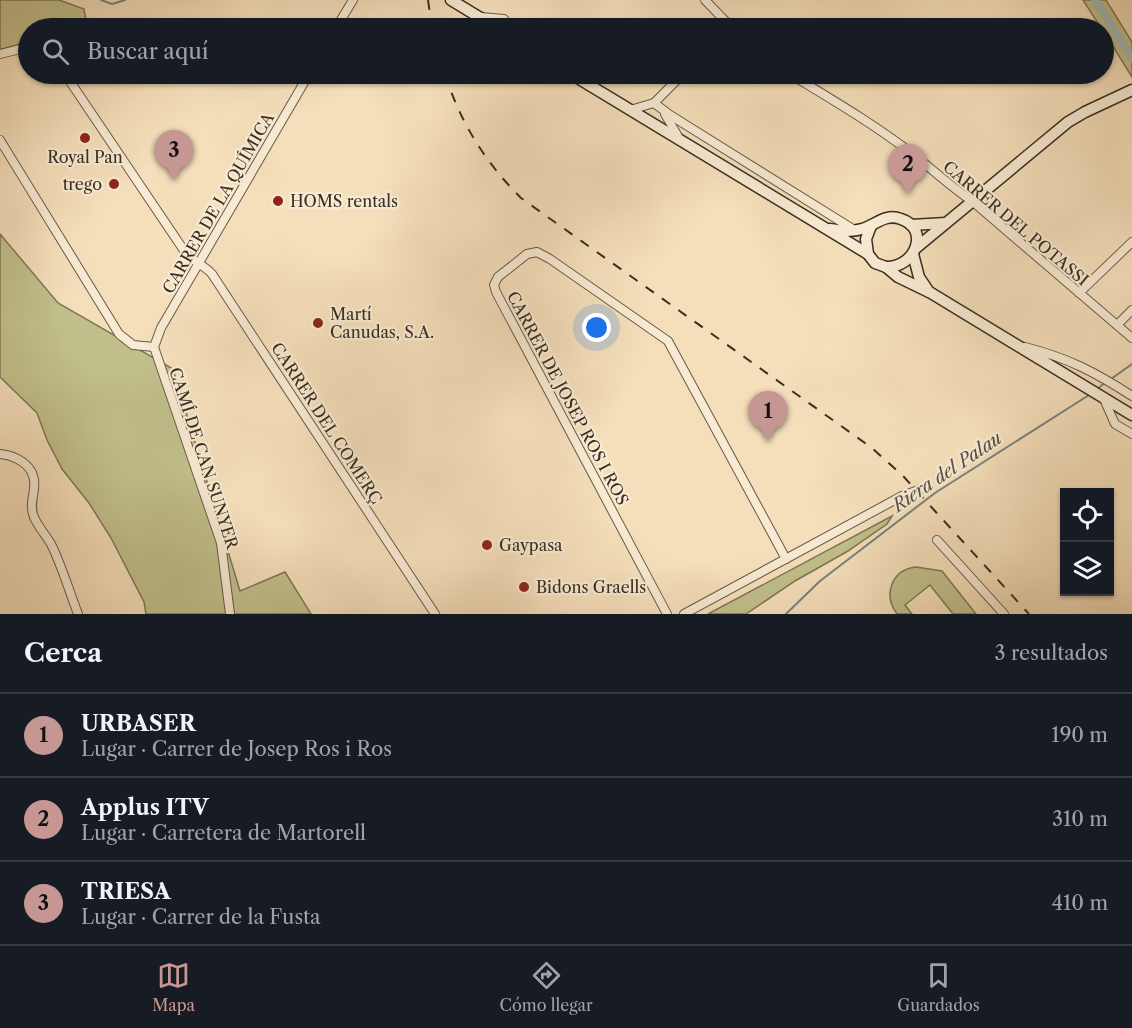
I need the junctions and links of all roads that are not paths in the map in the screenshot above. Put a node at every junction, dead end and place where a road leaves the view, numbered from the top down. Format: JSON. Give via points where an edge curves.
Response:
{"nodes":[{"id":1,"x":353,"y":0,"type":"edge"},
{"id":2,"x":451,"y":0,"type":"edge"},
{"id":3,"x":705,"y":0,"type":"edge"},
{"id":4,"x":479,"y":17,"type":"joint"},
{"id":5,"x":342,"y":18,"type":"edge"},
{"id":6,"x":492,"y":18,"type":"edge"},
{"id":7,"x":720,"y":18,"type":"edge"},
{"id":8,"x":18,"y":50,"type":"edge"},
{"id":9,"x":0,"y":54,"type":"edge"},
{"id":10,"x":72,"y":84,"type":"edge"},
{"id":11,"x":303,"y":84,"type":"edge"},
{"id":12,"x":587,"y":84,"type":"edge"},
{"id":13,"x":673,"y":84,"type":"edge"},
{"id":14,"x":806,"y":84,"type":"edge"},
{"id":15,"x":1132,"y":90,"type":"edge"},
{"id":16,"x":654,"y":103,"type":"junction"},
{"id":17,"x":630,"y":110,"type":"junction"},
{"id":18,"x":663,"y":110,"type":"junction"},
{"id":19,"x":0,"y":140,"type":"edge"},
{"id":20,"x":681,"y":141,"type":"junction"},
{"id":21,"x":972,"y":201,"type":"junction"},
{"id":22,"x":946,"y":223,"type":"junction"},
{"id":23,"x":911,"y":225,"type":"junction"},
{"id":24,"x":871,"y":226,"type":"junction"},
{"id":25,"x":825,"y":228,"type":"junction"},
{"id":26,"x":856,"y":231,"type":"junction"},
{"id":27,"x":1132,"y":242,"type":"edge"},
{"id":28,"x":915,"y":251,"type":"junction"},
{"id":29,"x":868,"y":254,"type":"junction"},
{"id":30,"x":199,"y":264,"type":"junction"},
{"id":31,"x":886,"y":267,"type":"junction"},
{"id":32,"x":931,"y":293,"type":"junction"},
{"id":33,"x":1079,"y":293,"type":"junction"},
{"id":34,"x":1132,"y":310,"type":"edge"},
{"id":35,"x":1117,"y":325,"type":"junction"},
{"id":36,"x":1132,"y":338,"type":"edge"},
{"id":37,"x":1019,"y":346,"type":"junction"},
{"id":38,"x":154,"y":347,"type":"junction"},
{"id":39,"x":1131,"y":392,"type":"edge"},
{"id":40,"x":1104,"y":399,"type":"junction"},
{"id":41,"x":1132,"y":415,"type":"edge"},
{"id":42,"x":1132,"y":434,"type":"edge"},
{"id":43,"x":0,"y":453,"type":"edge"},
{"id":44,"x":924,"y":488,"type":"dead end"},
{"id":45,"x":937,"y":540,"type":"dead end"},
{"id":46,"x":786,"y":559,"type":"junction"},
{"id":47,"x":427,"y":601,"type":"junction"},
{"id":48,"x":78,"y":614,"type":"edge"},
{"id":49,"x":230,"y":614,"type":"edge"},
{"id":50,"x":435,"y":614,"type":"edge"},
{"id":51,"x":441,"y":614,"type":"edge"},
{"id":52,"x":667,"y":614,"type":"edge"},
{"id":53,"x":684,"y":614,"type":"edge"},
{"id":54,"x":1004,"y":614,"type":"edge"}],
"edges":[{"from":1,"to":5,"type":"street"},
{"from":2,"to":4,"type":"main road"},
{"from":3,"to":7,"type":"street"},
{"from":4,"to":6,"type":"street"},
{"from":8,"to":9,"type":"street"},
{"from":10,"to":30,"type":"street","name":"CARRER DEL COMERÇ","via":[[185,252]]},
{"from":11,"to":30,"type":"street","name":"CARRER DE LA QUÍMICA"},
{"from":12,"to":17,"type":"main road"},
{"from":13,"to":16,"type":"street"},
{"from":14,"to":21,"type":"street","name":"CARRER DEL POTASSI","via":[[890,138]]},
{"from":15,"to":21,"type":"main road","via":[[1068,122]]},
{"from":16,"to":17,"type":"street"},
{"from":16,"to":18,"type":"street"},
{"from":17,"to":20,"type":"main road"},
{"from":18,"to":20,"type":"street"},
{"from":18,"to":26,"type":"street"},
{"from":19,"to":38,"type":"street","via":[[119,334],[133,345]]},
{"from":20,"to":25,"type":"main road"},
{"from":21,"to":22,"type":"main road"},
{"from":21,"to":33,"type":"street","name":"CARRER DEL POTASSI"},
{"from":22,"to":23,"type":"main road"},
{"from":22,"to":28,"type":"main road"},
{"from":23,"to":24,"type":"main road","via":[[894,217]]},
{"from":23,"to":28,"type":"main road","via":[[916,236]]},
{"from":24,"to":26,"type":"main road"},
{"from":24,"to":29,"type":"main road","via":[[866,239]]},
{"from":25,"to":26,"type":"main road"},
{"from":25,"to":29,"type":"main road"},
{"from":27,"to":33,"type":"street"},
{"from":28,"to":31,"type":"main road","via":[[902,264]]},
{"from":28,"to":32,"type":"main road","via":[[919,277]]},
{"from":29,"to":31,"type":"main road","via":[[875,263]]},
{"from":30,"to":38,"type":"street","name":"CARRER DE LA QUÍMICA"},
{"from":30,"to":47,"type":"street","name":"CARRER DEL COMERÇ","via":[[212,274]]},
{"from":31,"to":32,"type":"main road"},
{"from":32,"to":37,"type":"main road"},
{"from":33,"to":35,"type":"street","name":"CARRER DEL POTASSI"},
{"from":34,"to":35,"type":"street"},
{"from":35,"to":36,"type":"street","name":"CARRER DEL POTASSI"},
{"from":37,"to":39,"type":"street","via":[[1089,369]]},
{"from":37,"to":40,"type":"main road"},
{"from":38,"to":49,"type":"street","name":"CAMÍ DE CAN SUNYER","via":[[221,543]]},
{"from":40,"to":41,"type":"main road"},
{"from":40,"to":42,"type":"street","via":[[1115,424]]},
{"from":43,"to":48,"type":"street","via":[[17,459],[32,472],[33,516],[51,545]]},
{"from":44,"to":46,"type":"street"},
{"from":45,"to":54,"type":"street"},
{"from":46,"to":52,"type":"street","name":"CARRER DE JOSEP ROS I ROS","via":[[668,341],[550,259],[537,252],[528,254],[498,277],[496,292]]},
{"from":46,"to":53,"type":"street"},
{"from":47,"to":50,"type":"street","name":"CARRER DEL COMERÇ"},
{"from":47,"to":51,"type":"street","name":"CARRER DEL COMERÇ"}]}
